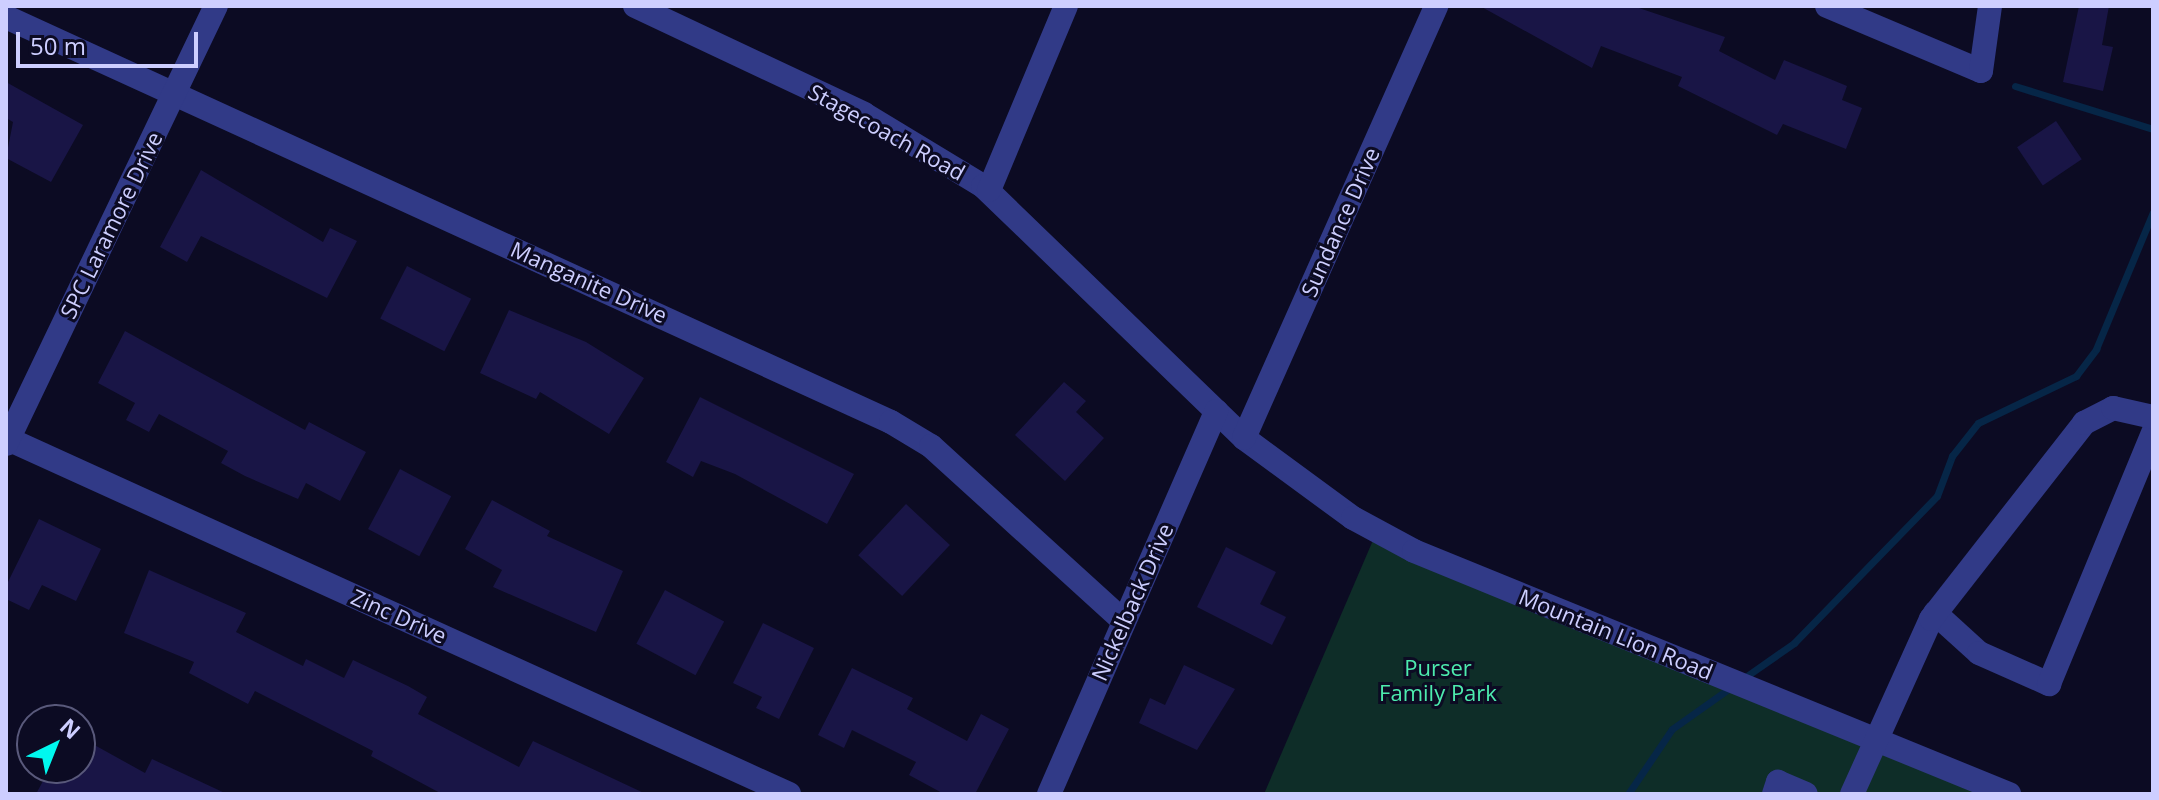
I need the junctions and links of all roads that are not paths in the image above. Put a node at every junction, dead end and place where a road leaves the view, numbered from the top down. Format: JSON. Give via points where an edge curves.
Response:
{"nodes":[{"id":1,"x":216,"y":6,"type":"edge"},
{"id":2,"x":635,"y":6,"type":"edge"},
{"id":3,"x":1066,"y":6,"type":"edge"},
{"id":4,"x":1436,"y":6,"type":"edge"},
{"id":5,"x":1827,"y":6,"type":"edge"},
{"id":6,"x":1990,"y":6,"type":"edge"},
{"id":7,"x":6,"y":17,"type":"edge"},
{"id":8,"x":173,"y":93,"type":"junction"},
{"id":9,"x":989,"y":190,"type":"junction"},
{"id":10,"x":1216,"y":411,"type":"junction"},
{"id":11,"x":2153,"y":417,"type":"edge"},
{"id":12,"x":2153,"y":433,"type":"edge"},
{"id":13,"x":1244,"y":438,"type":"junction"},
{"id":14,"x":7,"y":441,"type":"edge"},
{"id":15,"x":1935,"y":613,"type":"junction"},
{"id":16,"x":1123,"y":621,"type":"junction"},
{"id":17,"x":1875,"y":739,"type":"junction"},
{"id":18,"x":789,"y":794,"type":"edge"},
{"id":19,"x":1049,"y":794,"type":"edge"},
{"id":20,"x":1774,"y":794,"type":"edge"},
{"id":21,"x":1806,"y":794,"type":"edge"},
{"id":22,"x":1852,"y":794,"type":"edge"},
{"id":23,"x":2009,"y":794,"type":"edge"}],
"edges":[{"from":1,"to":8,"type":"street","name":"SPC Laramore Drive"},
{"from":2,"to":9,"type":"street","name":"Stagecoach Road","via":[[864,114]]},
{"from":3,"to":9,"type":"street"},
{"from":4,"to":13,"type":"street","name":"Sundance Drive"},
{"from":5,"to":6,"type":"street","via":[[1981,71]]},
{"from":7,"to":8,"type":"street","name":"Manganite Drive"},
{"from":8,"to":14,"type":"street","name":"SPC Laramore Drive"},
{"from":8,"to":16,"type":"street","name":"Manganite Drive","via":[[891,422],[931,446]]},
{"from":9,"to":10,"type":"street","name":"Stagecoach Road"},
{"from":10,"to":13,"type":"street","name":"Stagecoach Road"},
{"from":10,"to":16,"type":"street","name":"Nickelback Drive"},
{"from":11,"to":15,"type":"street","via":[[2113,408],[2084,423]]},
{"from":12,"to":15,"type":"street","via":[[2049,684],[1979,653]]},
{"from":13,"to":17,"type":"street","name":"Mountain Lion Road","via":[[1340,510],[1414,551]]},
{"from":14,"to":18,"type":"street","name":"Zinc Drive"},
{"from":15,"to":17,"type":"street"},
{"from":16,"to":19,"type":"street","name":"Nickelback Drive"},
{"from":17,"to":22,"type":"street"},
{"from":17,"to":23,"type":"street","name":"Mountain Lion Road"},
{"from":20,"to":21,"type":"street","via":[[1778,782]]}]}
